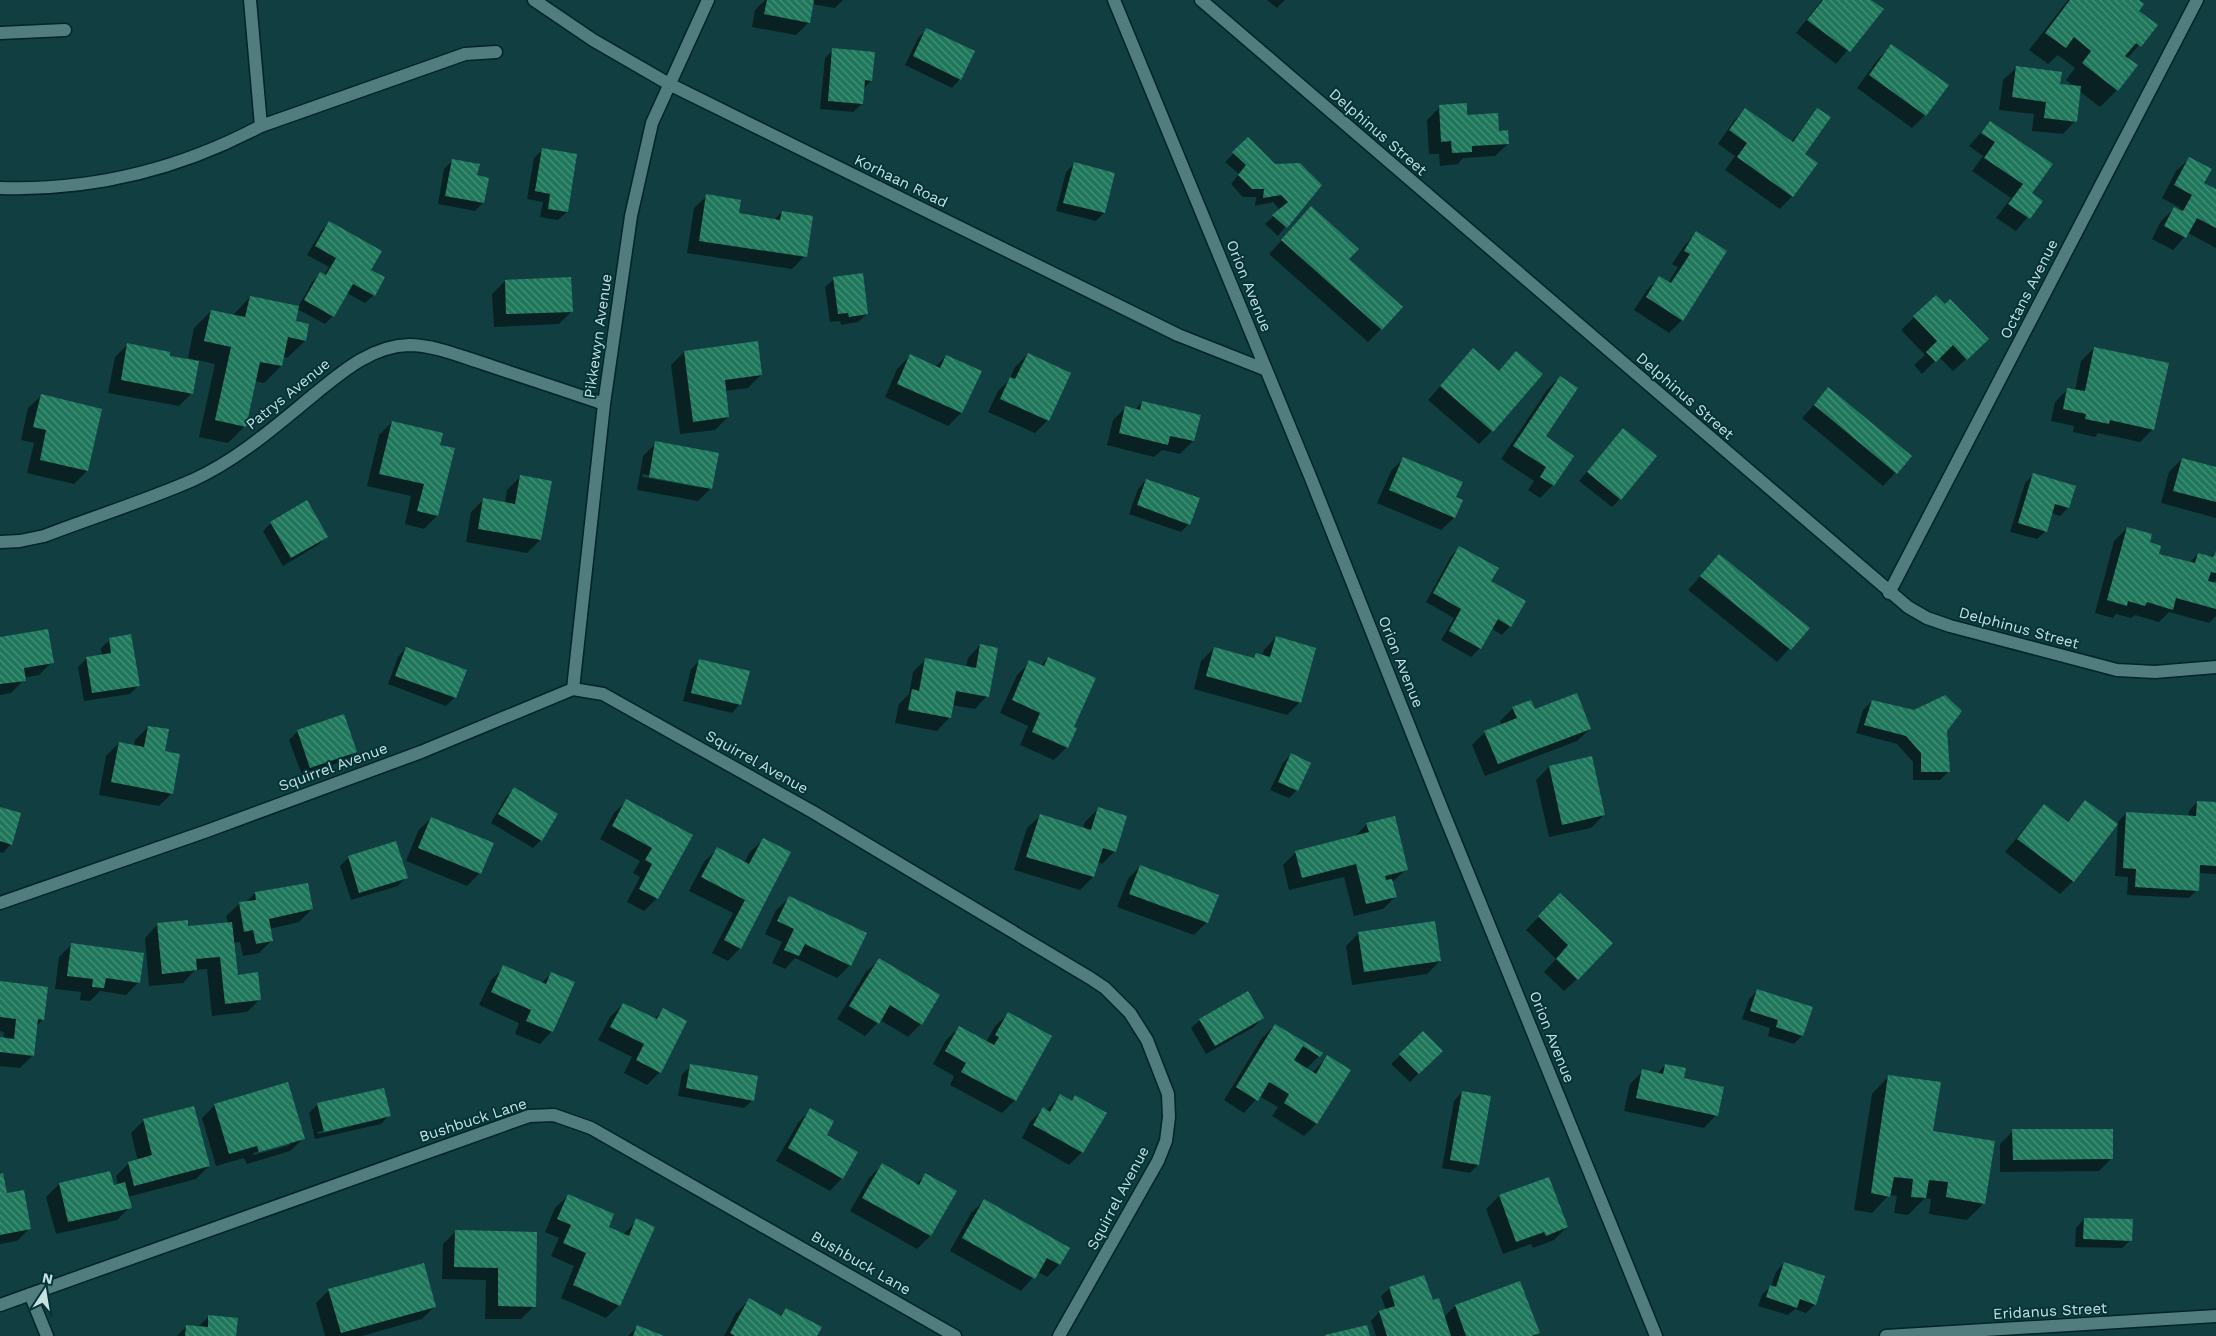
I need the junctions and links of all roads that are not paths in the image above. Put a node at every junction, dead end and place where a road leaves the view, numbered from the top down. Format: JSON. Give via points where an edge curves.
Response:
{"nodes":[{"id":1,"x":250,"y":0,"type":"edge"},
{"id":2,"x":534,"y":0,"type":"edge"},
{"id":3,"x":708,"y":0,"type":"edge"},
{"id":4,"x":1114,"y":0,"type":"edge"},
{"id":5,"x":1201,"y":0,"type":"edge"},
{"id":6,"x":2197,"y":0,"type":"edge"},
{"id":7,"x":65,"y":30,"type":"dead end"},
{"id":8,"x":0,"y":33,"type":"edge"},
{"id":9,"x":496,"y":52,"type":"dead end"},
{"id":10,"x":669,"y":84,"type":"junction"},
{"id":11,"x":262,"y":126,"type":"junction"},
{"id":12,"x":0,"y":188,"type":"edge"},
{"id":13,"x":1264,"y":369,"type":"junction"},
{"id":14,"x":604,"y":404,"type":"junction"},
{"id":15,"x":0,"y":542,"type":"edge"},
{"id":16,"x":1889,"y":593,"type":"junction"},
{"id":17,"x":2216,"y":667,"type":"edge"},
{"id":18,"x":573,"y":689,"type":"junction"},
{"id":19,"x":0,"y":903,"type":"edge"},
{"id":20,"x":30,"y":1294,"type":"junction"},
{"id":21,"x":0,"y":1305,"type":"edge"},
{"id":22,"x":2216,"y":1316,"type":"edge"},
{"id":23,"x":47,"y":1336,"type":"edge"},
{"id":24,"x":955,"y":1336,"type":"edge"},
{"id":25,"x":1058,"y":1336,"type":"edge"},
{"id":26,"x":1656,"y":1336,"type":"edge"},
{"id":27,"x":1886,"y":1336,"type":"edge"}],
"edges":[{"from":1,"to":11,"type":"street"},
{"from":2,"to":10,"type":"street","name":"Korhaan Road","via":[[593,40]]},
{"from":3,"to":10,"type":"street","name":"Pikkewyn Avenue"},
{"from":4,"to":13,"type":"street","name":"Orion Avenue"},
{"from":5,"to":16,"type":"street","name":"Delphinus Street"},
{"from":6,"to":16,"type":"street","name":"Octans Avenue"},
{"from":7,"to":8,"type":"street"},
{"from":9,"to":11,"type":"street","via":[[465,54]]},
{"from":10,"to":13,"type":"street","name":"Korhaan Road","via":[[1178,335]]},
{"from":10,"to":14,"type":"street","name":"Pikkewyn Avenue","via":[[652,123],[631,216]]},
{"from":11,"to":12,"type":"street","via":[[191,159],[150,172],[116,180],[35,189]]},
{"from":13,"to":26,"type":"street","name":"Orion Avenue"},
{"from":14,"to":15,"type":"street","name":"Patrys Avenue","via":[[459,356],[409,345],[397,347],[365,357],[347,367],[251,445],[194,480],[44,536]]},
{"from":14,"to":18,"type":"street","name":"Pikkewyn Avenue"},
{"from":16,"to":17,"type":"street","name":"Delphinus Street","via":[[1927,618],[2099,666],[2155,672]]},
{"from":18,"to":19,"type":"street","name":"Squirrel Avenue","via":[[421,752]]},
{"from":18,"to":25,"type":"street","name":"Squirrel Avenue","via":[[592,690],[615,699],[813,812],[1090,978],[1130,1012],[1147,1040],[1168,1094],[1166,1141],[1144,1188]]},
{"from":20,"to":21,"type":"street","name":"Bushbuck Lane"},
{"from":20,"to":23,"type":"street"},
{"from":20,"to":24,"type":"street","name":"Bushbuck Lane","via":[[529,1116],[554,1115],[591,1128]]},
{"from":22,"to":27,"type":"street","name":"Eridanus Street"}]}
